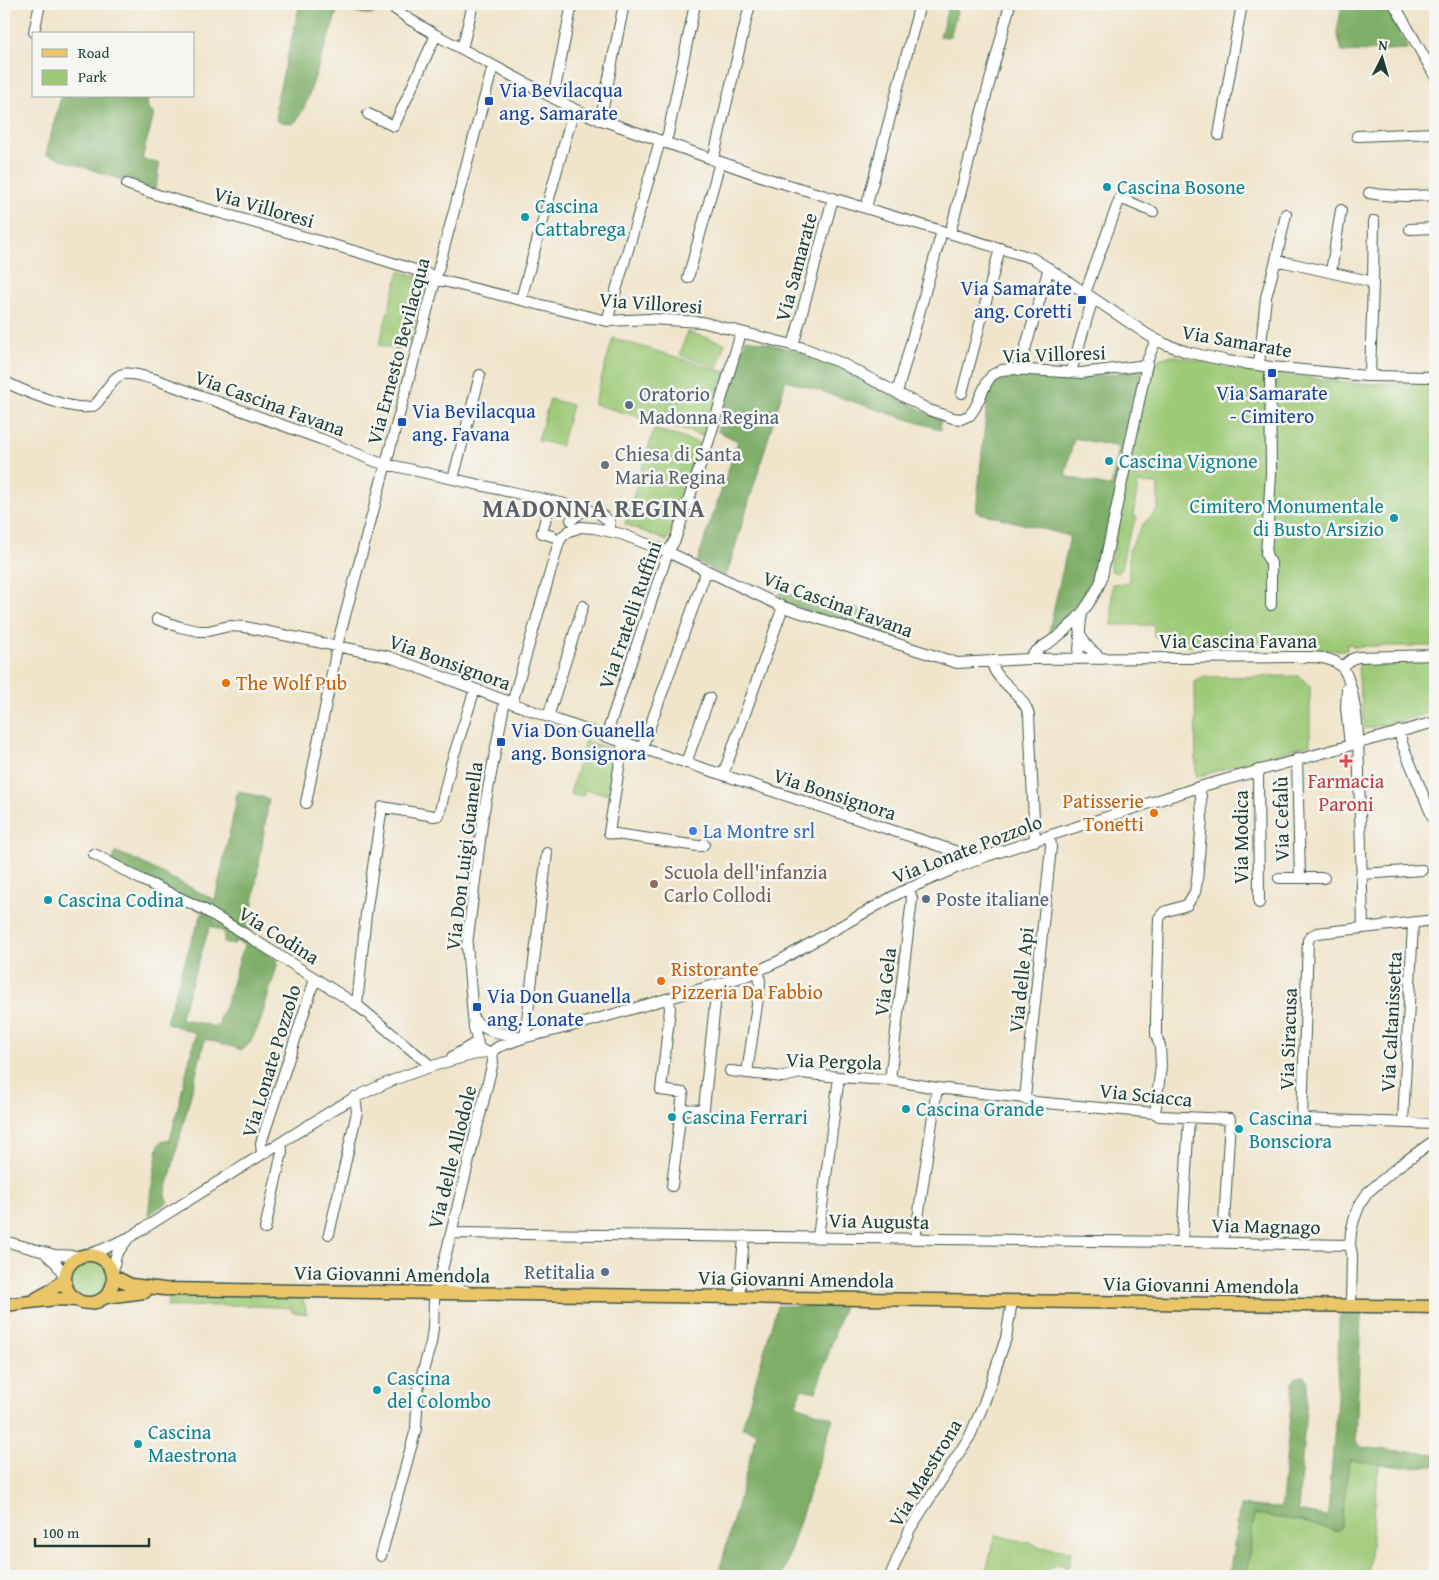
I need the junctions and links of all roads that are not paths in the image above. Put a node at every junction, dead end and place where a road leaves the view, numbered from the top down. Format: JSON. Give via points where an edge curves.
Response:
{"nodes":[{"id":1,"x":40,"y":4,"type":"edge"},
{"id":2,"x":388,"y":4,"type":"edge"},
{"id":3,"x":473,"y":4,"type":"edge"},
{"id":4,"x":572,"y":4,"type":"edge"},
{"id":5,"x":624,"y":4,"type":"edge"},
{"id":6,"x":695,"y":4,"type":"edge"},
{"id":7,"x":750,"y":4,"type":"edge"},
{"id":8,"x":920,"y":4,"type":"edge"},
{"id":9,"x":1010,"y":4,"type":"edge"},
{"id":10,"x":1242,"y":4,"type":"edge"},
{"id":11,"x":1394,"y":4,"type":"edge"},
{"id":12,"x":34,"y":32,"type":"dead end"},
{"id":13,"x":436,"y":35,"type":"junction"},
{"id":14,"x":462,"y":49,"type":"junction"},
{"id":15,"x":493,"y":66,"type":"junction"},
{"id":16,"x":1435,"y":76,"type":"edge"},
{"id":17,"x":553,"y":98,"type":"junction"},
{"id":18,"x":574,"y":109,"type":"junction"},
{"id":19,"x":368,"y":114,"type":"dead end"},
{"id":20,"x":599,"y":120,"type":"junction"},
{"id":21,"x":1435,"y":133,"type":"edge"},
{"id":22,"x":1219,"y":134,"type":"dead end"},
{"id":23,"x":1357,"y":136,"type":"dead end"},
{"id":24,"x":662,"y":142,"type":"junction"},
{"id":25,"x":717,"y":161,"type":"junction"},
{"id":26,"x":127,"y":184,"type":"dead end"},
{"id":27,"x":1368,"y":193,"type":"dead end"},
{"id":28,"x":1435,"y":196,"type":"edge"},
{"id":29,"x":833,"y":198,"type":"junction"},
{"id":30,"x":866,"y":208,"type":"junction"},
{"id":31,"x":1341,"y":210,"type":"dead end"},
{"id":32,"x":1153,"y":212,"type":"dead end"},
{"id":33,"x":1286,"y":214,"type":"dead end"},
{"id":34,"x":1374,"y":221,"type":"dead end"},
{"id":35,"x":1435,"y":228,"type":"edge"},
{"id":36,"x":1410,"y":229,"type":"dead end"},
{"id":37,"x":946,"y":232,"type":"junction"},
{"id":38,"x":1000,"y":248,"type":"junction"},
{"id":39,"x":1276,"y":260,"type":"junction"},
{"id":40,"x":1049,"y":268,"type":"junction"},
{"id":41,"x":1331,"y":272,"type":"junction"},
{"id":42,"x":688,"y":278,"type":"dead end"},
{"id":43,"x":435,"y":279,"type":"junction"},
{"id":44,"x":1372,"y":282,"type":"junction"},
{"id":45,"x":1089,"y":296,"type":"junction"},
{"id":46,"x":521,"y":299,"type":"junction"},
{"id":47,"x":607,"y":321,"type":"junction"},
{"id":48,"x":741,"y":333,"type":"junction"},
{"id":49,"x":1156,"y":340,"type":"junction"},
{"id":50,"x":793,"y":346,"type":"junction"},
{"id":51,"x":1146,"y":365,"type":"junction"},
{"id":52,"x":1259,"y":365,"type":"junction"},
{"id":53,"x":1019,"y":370,"type":"junction"},
{"id":54,"x":1071,"y":372,"type":"junction"},
{"id":55,"x":1270,"y":373,"type":"dead end"},
{"id":56,"x":480,"y":375,"type":"dead end"},
{"id":57,"x":1370,"y":376,"type":"junction"},
{"id":58,"x":1435,"y":377,"type":"edge"},
{"id":59,"x":4,"y":381,"type":"edge"},
{"id":60,"x":962,"y":392,"type":"dead end"},
{"id":61,"x":897,"y":393,"type":"junction"},
{"id":62,"x":387,"y":463,"type":"junction"},
{"id":63,"x":453,"y":479,"type":"junction"},
{"id":64,"x":545,"y":500,"type":"junction"},
{"id":65,"x":585,"y":509,"type":"junction"},
{"id":66,"x":571,"y":520,"type":"dead end"},
{"id":67,"x":610,"y":527,"type":"dead end"},
{"id":68,"x":552,"y":536,"type":"dead end"},
{"id":69,"x":558,"y":546,"type":"joint"},
{"id":70,"x":668,"y":552,"type":"junction"},
{"id":71,"x":706,"y":572,"type":"junction"},
{"id":72,"x":1271,"y":605,"type":"dead end"},
{"id":73,"x":583,"y":606,"type":"dead end"},
{"id":74,"x":783,"y":607,"type":"junction"},
{"id":75,"x":1084,"y":612,"type":"junction"},
{"id":76,"x":157,"y":619,"type":"dead end"},
{"id":77,"x":1079,"y":632,"type":"junction"},
{"id":78,"x":338,"y":646,"type":"junction"},
{"id":79,"x":1435,"y":655,"type":"edge"},
{"id":80,"x":1029,"y":659,"type":"junction"},
{"id":81,"x":1077,"y":659,"type":"junction"},
{"id":82,"x":1102,"y":659,"type":"junction"},
{"id":83,"x":992,"y":662,"type":"junction"},
{"id":84,"x":1345,"y":672,"type":"junction"},
{"id":85,"x":475,"y":689,"type":"junction"},
{"id":86,"x":709,"y":698,"type":"dead end"},
{"id":87,"x":509,"y":702,"type":"junction"},
{"id":88,"x":548,"y":717,"type":"junction"},
{"id":89,"x":1435,"y":722,"type":"edge"},
{"id":90,"x":1399,"y":732,"type":"junction"},
{"id":91,"x":606,"y":736,"type":"junction"},
{"id":92,"x":623,"y":742,"type":"junction"},
{"id":93,"x":1354,"y":743,"type":"junction"},
{"id":94,"x":642,"y":748,"type":"junction"},
{"id":95,"x":1297,"y":759,"type":"junction"},
{"id":96,"x":686,"y":763,"type":"junction"},
{"id":97,"x":1258,"y":770,"type":"junction"},
{"id":98,"x":723,"y":775,"type":"junction"},
{"id":99,"x":1199,"y":787,"type":"junction"},
{"id":100,"x":306,"y":803,"type":"dead end"},
{"id":101,"x":1435,"y":823,"type":"edge"},
{"id":102,"x":1050,"y":836,"type":"junction"},
{"id":103,"x":1035,"y":841,"type":"junction"},
{"id":104,"x":704,"y":844,"type":"dead end"},
{"id":105,"x":547,"y":853,"type":"dead end"},
{"id":106,"x":94,"y":854,"type":"dead end"},
{"id":107,"x":970,"y":862,"type":"junction"},
{"id":108,"x":1422,"y":870,"type":"dead end"},
{"id":109,"x":1361,"y":874,"type":"junction"},
{"id":110,"x":1279,"y":878,"type":"dead end"},
{"id":111,"x":1300,"y":878,"type":"junction"},
{"id":112,"x":1324,"y":878,"type":"dead end"},
{"id":113,"x":910,"y":888,"type":"junction"},
{"id":114,"x":1259,"y":903,"type":"dead end"},
{"id":115,"x":1435,"y":920,"type":"edge"},
{"id":116,"x":1414,"y":924,"type":"junction"},
{"id":117,"x":1363,"y":928,"type":"junction"},
{"id":118,"x":759,"y":971,"type":"junction"},
{"id":119,"x":314,"y":979,"type":"junction"},
{"id":120,"x":717,"y":985,"type":"junction"},
{"id":121,"x":669,"y":999,"type":"junction"},
{"id":122,"x":357,"y":1005,"type":"junction"},
{"id":123,"x":474,"y":1018,"type":"junction"},
{"id":124,"x":491,"y":1031,"type":"junction"},
{"id":125,"x":524,"y":1037,"type":"junction"},
{"id":126,"x":477,"y":1041,"type":"junction"},
{"id":127,"x":492,"y":1050,"type":"junction"},
{"id":128,"x":443,"y":1062,"type":"junction"},
{"id":129,"x":431,"y":1066,"type":"junction"},
{"id":130,"x":730,"y":1071,"type":"dead end"},
{"id":131,"x":747,"y":1073,"type":"junction"},
{"id":132,"x":839,"y":1077,"type":"junction"},
{"id":133,"x":890,"y":1080,"type":"junction"},
{"id":134,"x":937,"y":1088,"type":"junction"},
{"id":135,"x":355,"y":1097,"type":"junction"},
{"id":136,"x":1025,"y":1098,"type":"junction"},
{"id":137,"x":681,"y":1109,"type":"junction"},
{"id":138,"x":1154,"y":1113,"type":"junction"},
{"id":139,"x":1189,"y":1118,"type":"junction"},
{"id":140,"x":1402,"y":1122,"type":"junction"},
{"id":141,"x":1435,"y":1124,"type":"edge"},
{"id":142,"x":1435,"y":1140,"type":"edge"},
{"id":143,"x":281,"y":1143,"type":"junction"},
{"id":144,"x":262,"y":1154,"type":"junction"},
{"id":145,"x":672,"y":1186,"type":"dead end"},
{"id":146,"x":265,"y":1229,"type":"dead end"},
{"id":147,"x":451,"y":1233,"type":"junction"},
{"id":148,"x":330,"y":1234,"type":"dead end"},
{"id":149,"x":744,"y":1236,"type":"junction"},
{"id":150,"x":130,"y":1237,"type":"junction"},
{"id":151,"x":818,"y":1237,"type":"junction"},
{"id":152,"x":915,"y":1239,"type":"junction"},
{"id":153,"x":4,"y":1241,"type":"edge"},
{"id":154,"x":1182,"y":1242,"type":"junction"},
{"id":155,"x":1223,"y":1242,"type":"junction"},
{"id":156,"x":1350,"y":1245,"type":"junction"},
{"id":157,"x":44,"y":1253,"type":"junction"},
{"id":158,"x":84,"y":1255,"type":"junction"},
{"id":159,"x":442,"y":1270,"type":"junction"},
{"id":160,"x":113,"y":1274,"type":"junction"},
{"id":161,"x":65,"y":1278,"type":"junction"},
{"id":162,"x":157,"y":1289,"type":"junction"},
{"id":163,"x":435,"y":1293,"type":"junction"},
{"id":164,"x":488,"y":1294,"type":"junction"},
{"id":165,"x":106,"y":1297,"type":"junction"},
{"id":166,"x":739,"y":1298,"type":"junction"},
{"id":167,"x":76,"y":1300,"type":"junction"},
{"id":168,"x":1012,"y":1301,"type":"junction"},
{"id":169,"x":28,"y":1302,"type":"junction"},
{"id":170,"x":4,"y":1305,"type":"edge"},
{"id":171,"x":1351,"y":1305,"type":"junction"},
{"id":172,"x":1435,"y":1307,"type":"edge"},
{"id":173,"x":381,"y":1556,"type":"dead end"},
{"id":174,"x":890,"y":1576,"type":"edge"}],
"edges":[{"from":1,"to":12,"type":"street"},
{"from":2,"to":13,"type":"street","name":"Via Samarate"},
{"from":3,"to":14,"type":"street"},
{"from":4,"to":17,"type":"street"},
{"from":5,"to":20,"type":"street"},
{"from":6,"to":24,"type":"street","via":[[668,134]]},
{"from":7,"to":25,"type":"street"},
{"from":8,"to":30,"type":"street"},
{"from":9,"to":37,"type":"street"},
{"from":10,"to":22,"type":"street"},
{"from":11,"to":16,"type":"street"},
{"from":13,"to":14,"type":"street","name":"Via Samarate"},
{"from":13,"to":19,"type":"street","via":[[394,126]]},
{"from":14,"to":15,"type":"street","name":"Via Samarate"},
{"from":15,"to":17,"type":"street","name":"Via Samarate"},
{"from":15,"to":43,"type":"street","name":"Via Ernesto Bevilacqua"},
{"from":17,"to":18,"type":"street","name":"Via Samarate"},
{"from":18,"to":20,"type":"street","name":"Via Samarate"},
{"from":18,"to":46,"type":"street"},
{"from":20,"to":24,"type":"street","name":"Via Samarate"},
{"from":21,"to":23,"type":"street"},
{"from":24,"to":25,"type":"street","name":"Via Samarate"},
{"from":24,"to":47,"type":"street"},
{"from":25,"to":29,"type":"street","name":"Via Samarate"},
{"from":25,"to":42,"type":"street"},
{"from":26,"to":43,"type":"street","name":"Via Villoresi","via":[[361,253]]},
{"from":27,"to":28,"type":"street"},
{"from":29,"to":30,"type":"street","name":"Via Samarate"},
{"from":29,"to":50,"type":"street","name":"Via Samarate"},
{"from":30,"to":37,"type":"street","name":"Via Samarate"},
{"from":31,"to":41,"type":"street"},
{"from":32,"to":45,"type":"street","via":[[1120,198]]},
{"from":33,"to":39,"type":"street"},
{"from":34,"to":44,"type":"street"},
{"from":35,"to":36,"type":"street"},
{"from":37,"to":38,"type":"street","name":"Via Samarate"},
{"from":37,"to":61,"type":"street"},
{"from":38,"to":40,"type":"street","name":"Via Samarate","via":[[1032,258]]},
{"from":38,"to":60,"type":"street"},
{"from":39,"to":41,"type":"street"},
{"from":39,"to":52,"type":"street","via":[[1266,297]]},
{"from":40,"to":45,"type":"street","name":"Via Samarate"},
{"from":40,"to":53,"type":"street"},
{"from":41,"to":44,"type":"street"},
{"from":43,"to":46,"type":"street","name":"Via Villoresi"},
{"from":43,"to":62,"type":"street","name":"Via Ernesto Bevilacqua"},
{"from":44,"to":57,"type":"street"},
{"from":45,"to":49,"type":"street","name":"Via Samarate"},
{"from":45,"to":54,"type":"street"},
{"from":46,"to":47,"type":"street","name":"Via Villoresi"},
{"from":47,"to":48,"type":"street","name":"Via Villoresi","via":[[693,321]]},
{"from":48,"to":50,"type":"street","name":"Via Villoresi"},
{"from":48,"to":70,"type":"street","name":"Via Fratelli Ruffini","via":[[709,440]]},
{"from":49,"to":51,"type":"street"},
{"from":49,"to":52,"type":"street","name":"Via Samarate","via":[[1192,354]]},
{"from":50,"to":61,"type":"street","name":"Via Villoresi","via":[[833,359]]},
{"from":51,"to":54,"type":"street","name":"Via Villoresi"},
{"from":51,"to":75,"type":"street","via":[[1104,571],[1099,587]]},
{"from":52,"to":57,"type":"street","name":"Via Samarate"},
{"from":53,"to":54,"type":"street","name":"Via Villoresi"},
{"from":53,"to":61,"type":"street","name":"Via Villoresi","via":[[1002,370],[992,375],[972,412],[961,419],[934,412]]},
{"from":55,"to":72,"type":"street","via":[[1271,474],[1266,555],[1271,563]]},
{"from":56,"to":63,"type":"street"},
{"from":57,"to":58,"type":"street","name":"Via Samarate"},
{"from":59,"to":62,"type":"street","name":"Via Cascina Favana","via":[[25,392],[85,407],[98,402],[115,377],[139,375]]},
{"from":62,"to":63,"type":"street","name":"Via Cascina Favana"},
{"from":62,"to":78,"type":"street","name":"Via Ernesto Bevilacqua"},
{"from":63,"to":64,"type":"street","name":"Via Cascina Favana"},
{"from":64,"to":65,"type":"street","name":"Via Cascina Favana"},
{"from":64,"to":68,"type":"street","via":[[542,533]]},
{"from":65,"to":66,"type":"street"},
{"from":65,"to":67,"type":"street","name":"Via Cascina Favana","via":[[604,516]]},
{"from":69,"to":70,"type":"street","name":"Via Cascina Favana","via":[[562,537],[581,527],[609,531]]},
{"from":69,"to":87,"type":"street","name":"Via Don Luigi Guanella"},
{"from":70,"to":71,"type":"street","name":"Via Cascina Favana"},
{"from":70,"to":91,"type":"street","name":"Via Fratelli Ruffini"},
{"from":71,"to":74,"type":"street","name":"Via Cascina Favana"},
{"from":71,"to":94,"type":"street"},
{"from":73,"to":88,"type":"street"},
{"from":74,"to":83,"type":"street","name":"Via Cascina Favana","via":[[954,663]]},
{"from":74,"to":98,"type":"street"},
{"from":75,"to":77,"type":"street"},
{"from":75,"to":80,"type":"street"},
{"from":76,"to":78,"type":"street","name":"Via Bonsignora","via":[[199,631],[237,626]]},
{"from":77,"to":81,"type":"street"},
{"from":77,"to":82,"type":"street","via":[[1086,646]]},
{"from":78,"to":85,"type":"street","name":"Via Bonsignora","via":[[398,660]]},
{"from":78,"to":100,"type":"street"},
{"from":79,"to":84,"type":"street","name":"Via Cascina Favana","via":[[1362,656],[1352,659]]},
{"from":80,"to":81,"type":"street","name":"Via Cascina Favana"},
{"from":80,"to":83,"type":"street","name":"Via Cascina Favana"},
{"from":81,"to":82,"type":"street","name":"Via Cascina Favana"},
{"from":82,"to":84,"type":"street","name":"Via Cascina Favana","via":[[1308,657],[1332,660]]},
{"from":83,"to":103,"type":"street","via":[[994,671],[1023,701],[1029,715]]},
{"from":84,"to":93,"type":"street","via":[[1346,708]]},
{"from":85,"to":87,"type":"street","name":"Via Bonsignora"},
{"from":85,"to":122,"type":"street","via":[[439,815],[382,807]]},
{"from":86,"to":96,"type":"street"},
{"from":87,"to":88,"type":"street","name":"Via Bonsignora"},
{"from":87,"to":123,"type":"street","name":"Via Don Luigi Guanella","via":[[484,808],[468,940]]},
{"from":88,"to":91,"type":"street","name":"Via Bonsignora"},
{"from":89,"to":90,"type":"street","name":"Via Lonate Pozzolo"},
{"from":90,"to":93,"type":"street","name":"Via Lonate Pozzolo"},
{"from":90,"to":101,"type":"street"},
{"from":91,"to":92,"type":"street","name":"Via Bonsignora"},
{"from":92,"to":94,"type":"street","name":"Via Bonsignora"},
{"from":92,"to":104,"type":"street","via":[[609,833],[698,846]]},
{"from":93,"to":95,"type":"street","name":"Via Lonate Pozzolo"},
{"from":93,"to":109,"type":"street"},
{"from":94,"to":96,"type":"street","name":"Via Bonsignora"},
{"from":95,"to":97,"type":"street","name":"Via Lonate Pozzolo"},
{"from":95,"to":111,"type":"street","name":"Via Cefalù"},
{"from":96,"to":98,"type":"street","name":"Via Bonsignora"},
{"from":97,"to":99,"type":"street","name":"Via Lonate Pozzolo"},
{"from":97,"to":114,"type":"street","name":"Via Modica"},
{"from":98,"to":107,"type":"street","name":"Via Bonsignora","via":[[961,853]]},
{"from":99,"to":102,"type":"street","name":"Via Lonate Pozzolo"},
{"from":99,"to":138,"type":"street","via":[[1202,819],[1195,892],[1187,905],[1164,912],[1159,918],[1156,1035],[1161,1066]]},
{"from":102,"to":103,"type":"street","name":"Via Lonate Pozzolo"},
{"from":102,"to":136,"type":"street","name":"Via delle Api","via":[[1046,910]]},
{"from":103,"to":107,"type":"street","name":"Via Lonate Pozzolo"},
{"from":105,"to":125,"type":"street"},
{"from":106,"to":119,"type":"street","name":"Via Codina","via":[[211,914]]},
{"from":107,"to":113,"type":"street","name":"Via Lonate Pozzolo"},
{"from":108,"to":109,"type":"street"},
{"from":109,"to":117,"type":"street"},
{"from":110,"to":111,"type":"street","name":"Via Cefalù"},
{"from":111,"to":112,"type":"street","name":"Via Cefalù"},
{"from":113,"to":118,"type":"street","name":"Via Lonate Pozzolo"},
{"from":113,"to":133,"type":"street","name":"Via Gela","via":[[912,899]]},
{"from":115,"to":116,"type":"street"},
{"from":116,"to":117,"type":"street"},
{"from":116,"to":140,"type":"street","name":"Via Caltanissetta"},
{"from":117,"to":140,"type":"street","name":"Via Siracusa","via":[[1317,933],[1308,940],[1302,1119]]},
{"from":118,"to":120,"type":"street","name":"Via Lonate Pozzolo"},
{"from":118,"to":131,"type":"street","via":[[760,984]]},
{"from":119,"to":122,"type":"street","name":"Via Codina"},
{"from":119,"to":144,"type":"street","name":"Via Lonate Pozzolo","via":[[261,1143]]},
{"from":120,"to":121,"type":"street","name":"Via Lonate Pozzolo"},
{"from":120,"to":137,"type":"street","via":[[704,1108],[699,1111]]},
{"from":121,"to":125,"type":"street","name":"Via Lonate Pozzolo"},
{"from":121,"to":137,"type":"street","via":[[661,1090],[683,1093]]},
{"from":122,"to":129,"type":"street","name":"Via Codina"},
{"from":123,"to":124,"type":"street"},
{"from":123,"to":126,"type":"street","name":"Via Don Luigi Guanella"},
{"from":124,"to":125,"type":"street"},
{"from":124,"to":126,"type":"street","via":[[480,1034]]},
{"from":124,"to":127,"type":"street","via":[[499,1040]]},
{"from":125,"to":127,"type":"street","name":"Via Lonate Pozzolo"},
{"from":126,"to":127,"type":"street","via":[[479,1048]]},
{"from":126,"to":128,"type":"street"},
{"from":127,"to":128,"type":"street","name":"Via Lonate Pozzolo"},
{"from":127,"to":147,"type":"street","name":"Via delle Allodole","via":[[493,1062]]},
{"from":128,"to":129,"type":"street","name":"Via Lonate Pozzolo"},
{"from":129,"to":135,"type":"street","name":"Via Lonate Pozzolo"},
{"from":130,"to":131,"type":"street","name":"Via Pergola"},
{"from":131,"to":132,"type":"street","name":"Via Pergola"},
{"from":132,"to":133,"type":"street","name":"Via Pergola"},
{"from":132,"to":151,"type":"street"},
{"from":133,"to":134,"type":"street","name":"Via Pergola"},
{"from":134,"to":136,"type":"street","name":"Via Sciacca"},
{"from":134,"to":152,"type":"street"},
{"from":135,"to":143,"type":"street","name":"Via Lonate Pozzolo"},
{"from":135,"to":148,"type":"street","via":[[356,1112]]},
{"from":136,"to":138,"type":"street","name":"Via Sciacca","via":[[1043,1103]]},
{"from":137,"to":145,"type":"street"},
{"from":138,"to":139,"type":"street","name":"Via Sciacca"},
{"from":139,"to":154,"type":"street"},
{"from":139,"to":155,"type":"street","name":"Via Sciacca","via":[[1230,1119]]},
{"from":140,"to":141,"type":"street","name":"Via Siracusa"},
{"from":142,"to":156,"type":"street","name":"Via Magnago","via":[[1365,1196],[1352,1225]]},
{"from":143,"to":144,"type":"street","name":"Via Lonate Pozzolo"},
{"from":143,"to":146,"type":"street","via":[[282,1152]]},
{"from":144,"to":150,"type":"street","name":"Via Lonate Pozzolo"},
{"from":147,"to":149,"type":"street","name":"Via Augusta"},
{"from":147,"to":159,"type":"street","name":"Via delle Allodole"},
{"from":149,"to":151,"type":"street","name":"Via Augusta"},
{"from":149,"to":166,"type":"street"},
{"from":150,"to":158,"type":"street"},
{"from":150,"to":160,"type":"street","via":[[118,1251]]},
{"from":151,"to":152,"type":"street","name":"Via Augusta"},
{"from":152,"to":154,"type":"street","name":"Via Augusta"},
{"from":153,"to":157,"type":"street"},
{"from":154,"to":155,"type":"street","name":"Via Magnago"},
{"from":155,"to":156,"type":"street","name":"Via Magnago"},
{"from":156,"to":171,"type":"street","name":"Via Magnago"},
{"from":157,"to":158,"type":"street"},
{"from":157,"to":161,"type":"street","via":[[56,1263]]},
{"from":158,"to":160,"type":"main road","via":[[100,1257]]},
{"from":158,"to":161,"type":"main road","via":[[70,1264]]},
{"from":159,"to":163,"type":"street","name":"Via delle Allodole"},
{"from":159,"to":164,"type":"street","via":[[446,1281],[453,1287]]},
{"from":160,"to":162,"type":"main road","via":[[131,1285]]},
{"from":160,"to":165,"type":"main road","via":[[112,1287]]},
{"from":161,"to":167,"type":"main road","via":[[69,1293]]},
{"from":161,"to":169,"type":"main road","via":[[50,1291]]},
{"from":162,"to":163,"type":"main road","name":"Via Giovanni Amendola"},
{"from":162,"to":165,"type":"main road"},
{"from":163,"to":164,"type":"main road","name":"Via Giovanni Amendola"},
{"from":163,"to":173,"type":"street","name":"Via delle Allodole","via":[[431,1343],[418,1388],[416,1429]]},
{"from":164,"to":166,"type":"main road","name":"Via Giovanni Amendola"},
{"from":165,"to":167,"type":"main road","via":[[92,1303]]},
{"from":166,"to":168,"type":"main road","name":"Via Giovanni Amendola"},
{"from":167,"to":169,"type":"main road","via":[[60,1298]]},
{"from":168,"to":171,"type":"main road","name":"Via Giovanni Amendola"},
{"from":168,"to":174,"type":"street","name":"Via Maestrona","via":[[1006,1338],[970,1436],[910,1529]]},
{"from":169,"to":170,"type":"main road"},
{"from":171,"to":172,"type":"main road","name":"Via Giovanni Amendola"}]}
